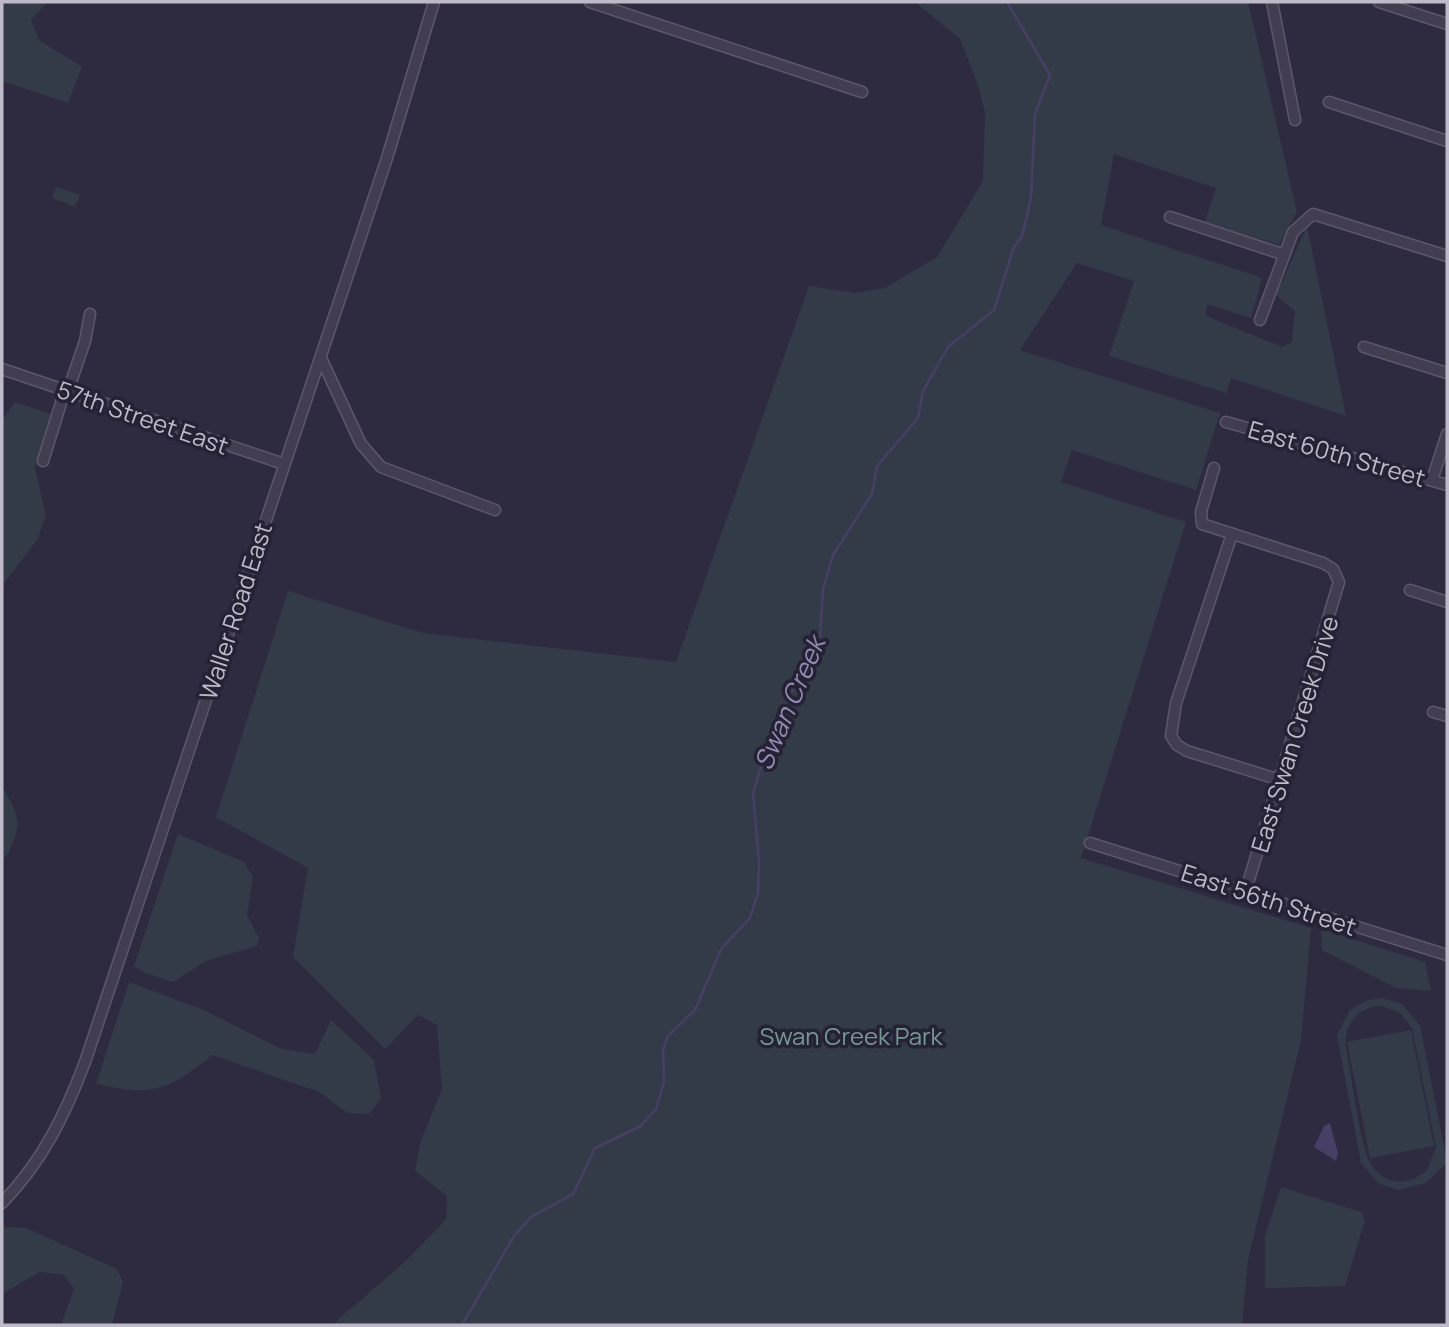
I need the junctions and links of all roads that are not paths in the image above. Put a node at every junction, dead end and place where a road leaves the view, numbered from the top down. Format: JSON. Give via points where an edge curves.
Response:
{"nodes":[{"id":1,"x":434,"y":2,"type":"edge"},
{"id":2,"x":590,"y":2,"type":"edge"},
{"id":3,"x":1272,"y":2,"type":"edge"},
{"id":4,"x":1379,"y":2,"type":"edge"},
{"id":5,"x":1447,"y":24,"type":"edge"},
{"id":6,"x":862,"y":92,"type":"dead end"},
{"id":7,"x":1329,"y":102,"type":"dead end"},
{"id":8,"x":1295,"y":120,"type":"dead end"},
{"id":9,"x":1447,"y":141,"type":"edge"},
{"id":10,"x":1170,"y":217,"type":"dead end"},
{"id":11,"x":1282,"y":254,"type":"junction"},
{"id":12,"x":1447,"y":256,"type":"edge"},
{"id":13,"x":90,"y":314,"type":"dead end"},
{"id":14,"x":1260,"y":320,"type":"dead end"},
{"id":15,"x":1364,"y":347,"type":"dead end"},
{"id":16,"x":321,"y":358,"type":"junction"},
{"id":17,"x":2,"y":369,"type":"edge"},
{"id":18,"x":1447,"y":373,"type":"edge"},
{"id":19,"x":66,"y":391,"type":"junction"},
{"id":20,"x":1226,"y":422,"type":"dead end"},
{"id":21,"x":1447,"y":434,"type":"edge"},
{"id":22,"x":43,"y":461,"type":"dead end"},
{"id":23,"x":284,"y":464,"type":"junction"},
{"id":24,"x":1213,"y":468,"type":"dead end"},
{"id":25,"x":1432,"y":480,"type":"junction"},
{"id":26,"x":1447,"y":485,"type":"edge"},
{"id":27,"x":495,"y":510,"type":"dead end"},
{"id":28,"x":1232,"y":534,"type":"junction"},
{"id":29,"x":1410,"y":590,"type":"dead end"},
{"id":30,"x":1447,"y":602,"type":"edge"},
{"id":31,"x":1433,"y":712,"type":"dead end"},
{"id":32,"x":1447,"y":716,"type":"edge"},
{"id":33,"x":1280,"y":780,"type":"junction"},
{"id":34,"x":1090,"y":843,"type":"dead end"},
{"id":35,"x":1245,"y":893,"type":"junction"},
{"id":36,"x":1447,"y":955,"type":"edge"},
{"id":37,"x":2,"y":1203,"type":"edge"}],
"edges":[{"from":1,"to":16,"type":"street","name":"Waller Road East"},
{"from":2,"to":6,"type":"street"},
{"from":3,"to":8,"type":"street"},
{"from":4,"to":5,"type":"street"},
{"from":7,"to":9,"type":"street"},
{"from":10,"to":11,"type":"street"},
{"from":11,"to":12,"type":"street","via":[[1293,232],[1313,214]]},
{"from":11,"to":14,"type":"street"},
{"from":13,"to":19,"type":"street"},
{"from":15,"to":18,"type":"street"},
{"from":16,"to":23,"type":"street","name":"Waller Road East"},
{"from":16,"to":27,"type":"street","via":[[361,444],[381,467]]},
{"from":17,"to":19,"type":"street","name":"57th Street East"},
{"from":19,"to":22,"type":"street"},
{"from":19,"to":23,"type":"street","name":"57th Street East"},
{"from":20,"to":25,"type":"street","name":"East 60th Street"},
{"from":21,"to":25,"type":"street"},
{"from":23,"to":37,"type":"street","name":"Waller Road East","via":[[72,1097],[34,1167]]},
{"from":24,"to":28,"type":"street","via":[[1200,518],[1203,525]]},
{"from":25,"to":26,"type":"street","name":"East 60th Street"},
{"from":28,"to":33,"type":"street","name":"East Swan Creek Drive","via":[[1324,563],[1337,575],[1337,596]]},
{"from":28,"to":33,"type":"street","via":[[1174,711],[1171,736],[1187,751]]},
{"from":29,"to":30,"type":"street"},
{"from":31,"to":32,"type":"street"},
{"from":33,"to":35,"type":"street","name":"East Swan Creek Drive"},
{"from":34,"to":35,"type":"street","name":"East 56th Street"},
{"from":35,"to":36,"type":"street","name":"East 56th Street"}]}
